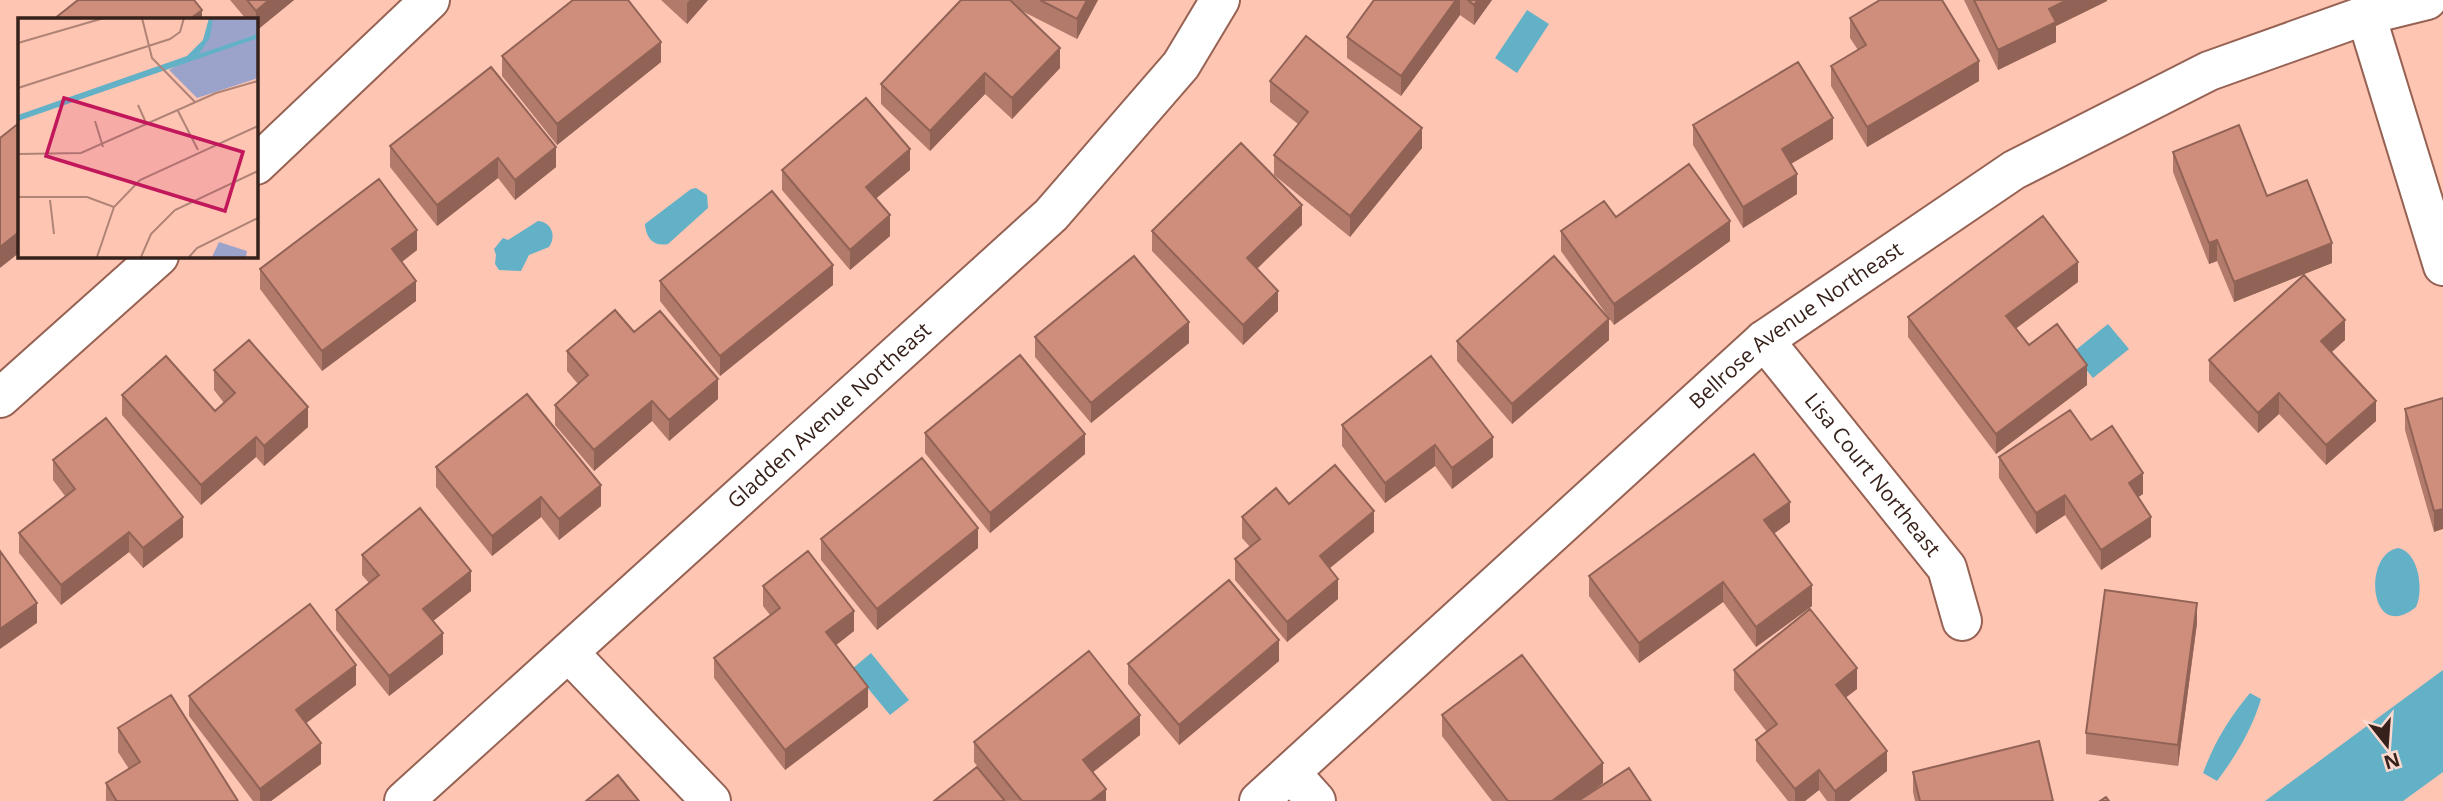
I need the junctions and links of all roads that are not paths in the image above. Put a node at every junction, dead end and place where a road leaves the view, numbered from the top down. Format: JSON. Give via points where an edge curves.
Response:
{"nodes":[{"id":1,"x":430,"y":0,"type":"edge"},
{"id":2,"x":1220,"y":0,"type":"edge"},
{"id":3,"x":2427,"y":0,"type":"edge"},
{"id":4,"x":2366,"y":16,"type":"junction"},
{"id":5,"x":257,"y":164,"type":"edge"},
{"id":6,"x":158,"y":257,"type":"edge"},
{"id":7,"x":2443,"y":266,"type":"edge"},
{"id":8,"x":1764,"y":340,"type":"junction"},
{"id":9,"x":0,"y":398,"type":"edge"},
{"id":10,"x":1962,"y":621,"type":"dead end"},
{"id":11,"x":569,"y":653,"type":"junction"},
{"id":12,"x":1291,"y":772,"type":"junction"},
{"id":13,"x":404,"y":801,"type":"edge"},
{"id":14,"x":710,"y":801,"type":"edge"},
{"id":15,"x":1259,"y":801,"type":"edge"},
{"id":16,"x":1316,"y":801,"type":"edge"}],
"edges":[{"from":1,"to":5,"type":"street"},
{"from":2,"to":11,"type":"street","name":"Gladden Avenue Northeast","via":[[1181,65],[1051,215]]},
{"from":3,"to":4,"type":"street","name":"Bellrose Avenue Northeast"},
{"from":4,"to":7,"type":"street"},
{"from":4,"to":8,"type":"street","name":"Bellrose Avenue Northeast","via":[[2209,71],[2014,170]]},
{"from":6,"to":9,"type":"street"},
{"from":8,"to":10,"type":"street","name":"Lisa Court Northeast","via":[[1947,568]]},
{"from":8,"to":12,"type":"street","name":"Bellrose Avenue Northeast"},
{"from":11,"to":13,"type":"street","name":"Gladden Avenue Northeast"},
{"from":11,"to":14,"type":"street"},
{"from":12,"to":15,"type":"street","name":"Bellrose Avenue Northeast"},
{"from":12,"to":16,"type":"street"}]}
